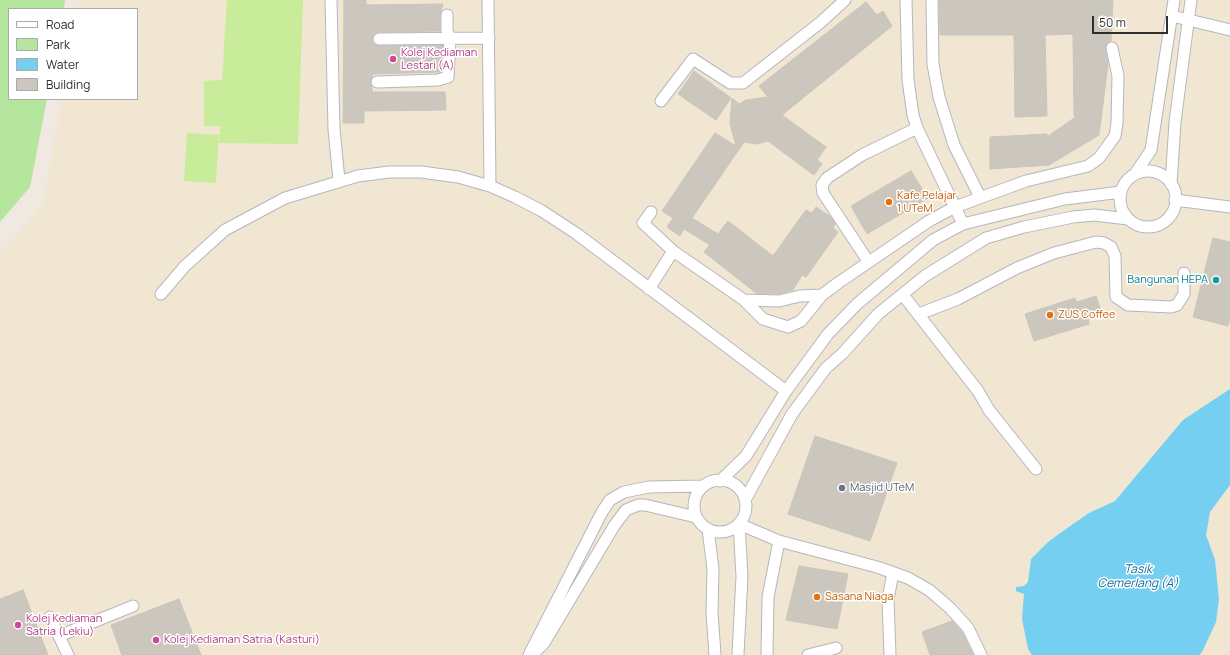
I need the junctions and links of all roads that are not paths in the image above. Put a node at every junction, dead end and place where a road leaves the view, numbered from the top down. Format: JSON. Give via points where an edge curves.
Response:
{"nodes":[{"id":1,"x":331,"y":0,"type":"edge"},
{"id":2,"x":488,"y":0,"type":"edge"},
{"id":3,"x":845,"y":0,"type":"edge"},
{"id":4,"x":906,"y":0,"type":"edge"},
{"id":5,"x":932,"y":0,"type":"edge"},
{"id":6,"x":1174,"y":0,"type":"edge"},
{"id":7,"x":1191,"y":0,"type":"edge"},
{"id":8,"x":447,"y":15,"type":"dead end"},
{"id":9,"x":1172,"y":16,"type":"junction"},
{"id":10,"x":1189,"y":20,"type":"junction"},
{"id":11,"x":1230,"y":30,"type":"edge"},
{"id":12,"x":489,"y":38,"type":"junction"},
{"id":13,"x":450,"y":39,"type":"junction"},
{"id":14,"x":379,"y":40,"type":"dead end"},
{"id":15,"x":1112,"y":48,"type":"dead end"},
{"id":16,"x":377,"y":82,"type":"dead end"},
{"id":17,"x":661,"y":101,"type":"dead end"},
{"id":18,"x":917,"y":128,"type":"junction"},
{"id":19,"x":1135,"y":174,"type":"junction"},
{"id":20,"x":339,"y":180,"type":"junction"},
{"id":21,"x":1171,"y":184,"type":"junction"},
{"id":22,"x":490,"y":186,"type":"junction"},
{"id":23,"x":1121,"y":192,"type":"junction"},
{"id":24,"x":980,"y":197,"type":"junction"},
{"id":25,"x":1176,"y":200,"type":"junction"},
{"id":26,"x":1230,"y":206,"type":"edge"},
{"id":27,"x":955,"y":207,"type":"junction"},
{"id":28,"x":651,"y":212,"type":"dead end"},
{"id":29,"x":1128,"y":219,"type":"junction"},
{"id":30,"x":963,"y":224,"type":"junction"},
{"id":31,"x":673,"y":251,"type":"junction"},
{"id":32,"x":868,"y":261,"type":"junction"},
{"id":33,"x":1184,"y":273,"type":"dead end"},
{"id":34,"x":649,"y":288,"type":"junction"},
{"id":35,"x":161,"y":294,"type":"dead end"},
{"id":36,"x":822,"y":295,"type":"junction"},
{"id":37,"x":903,"y":295,"type":"junction"},
{"id":38,"x":744,"y":300,"type":"junction"},
{"id":39,"x":919,"y":314,"type":"junction"},
{"id":40,"x":786,"y":391,"type":"junction"},
{"id":41,"x":1036,"y":469,"type":"dead end"},
{"id":42,"x":720,"y":481,"type":"junction"},
{"id":43,"x":704,"y":486,"type":"junction"},
{"id":44,"x":745,"y":500,"type":"junction"},
{"id":45,"x":696,"y":517,"type":"junction"},
{"id":46,"x":739,"y":524,"type":"junction"},
{"id":47,"x":708,"y":529,"type":"junction"},
{"id":48,"x":779,"y":541,"type":"junction"},
{"id":49,"x":893,"y":573,"type":"junction"},
{"id":50,"x":132,"y":606,"type":"dead end"},
{"id":51,"x":50,"y":617,"type":"dead end"},
{"id":52,"x":59,"y":636,"type":"junction"},
{"id":53,"x":836,"y":648,"type":"dead end"},
{"id":54,"x":68,"y":655,"type":"edge"},
{"id":55,"x":531,"y":655,"type":"edge"},
{"id":56,"x":715,"y":655,"type":"edge"},
{"id":57,"x":738,"y":655,"type":"edge"},
{"id":58,"x":767,"y":655,"type":"edge"},
{"id":59,"x":808,"y":655,"type":"edge"},
{"id":60,"x":890,"y":655,"type":"edge"},
{"id":61,"x":980,"y":655,"type":"edge"}],
"edges":[{"from":1,"to":20,"type":"street","via":[[334,129]]},
{"from":2,"to":12,"type":"street"},
{"from":3,"to":17,"type":"street","via":[[744,83],[730,83],[693,59]]},
{"from":4,"to":18,"type":"street","via":[[908,80]]},
{"from":5,"to":24,"type":"street","via":[[933,64],[939,97],[954,144]]},
{"from":6,"to":9,"type":"street"},
{"from":7,"to":10,"type":"street"},
{"from":8,"to":13,"type":"street"},
{"from":9,"to":10,"type":"street"},
{"from":9,"to":19,"type":"street","via":[[1151,150]]},
{"from":10,"to":11,"type":"street"},
{"from":10,"to":21,"type":"street","via":[[1175,122]]},
{"from":12,"to":13,"type":"street"},
{"from":12,"to":22,"type":"street"},
{"from":13,"to":14,"type":"street"},
{"from":13,"to":16,"type":"street","via":[[448,78]]},
{"from":15,"to":24,"type":"street","via":[[1118,76],[1117,122],[1115,136],[1099,158],[1088,166],[1026,181]]},
{"from":18,"to":27,"type":"street"},
{"from":18,"to":32,"type":"street","via":[[862,155],[827,178],[822,185],[826,198]]},
{"from":19,"to":21,"type":"street","via":[[1153,172],[1163,176]]},
{"from":19,"to":23,"type":"street"},
{"from":20,"to":22,"type":"street","via":[[389,172],[421,172],[458,177]]},
{"from":20,"to":35,"type":"street","via":[[285,198],[225,230],[185,266]]},
{"from":21,"to":25,"type":"street"},
{"from":22,"to":34,"type":"street","via":[[542,211]]},
{"from":23,"to":29,"type":"street","via":[[1122,211]]},
{"from":23,"to":30,"type":"street","via":[[1065,199]]},
{"from":24,"to":27,"type":"street"},
{"from":25,"to":26,"type":"street"},
{"from":25,"to":29,"type":"street","via":[[1172,213],[1155,226],[1141,226]]},
{"from":27,"to":30,"type":"street"},
{"from":27,"to":32,"type":"street"},
{"from":28,"to":31,"type":"street","via":[[643,222]]},
{"from":29,"to":37,"type":"street","via":[[1094,215],[1073,217],[986,238],[925,276]]},
{"from":30,"to":40,"type":"street","via":[[933,240],[856,304],[823,340]]},
{"from":31,"to":34,"type":"street"},
{"from":31,"to":38,"type":"street"},
{"from":32,"to":36,"type":"street"},
{"from":33,"to":39,"type":"street","via":[[1184,294],[1177,305],[1128,305],[1116,297],[1114,256],[1111,247],[1096,242],[1054,252],[958,299]]},
{"from":34,"to":40,"type":"street"},
{"from":36,"to":38,"type":"street","via":[[800,296],[779,301]]},
{"from":36,"to":38,"type":"street","via":[[801,321],[788,327],[763,319]]},
{"from":37,"to":39,"type":"street"},
{"from":37,"to":44,"type":"street","via":[[878,314],[826,368],[792,414]]},
{"from":39,"to":41,"type":"street"},
{"from":40,"to":42,"type":"street","via":[[746,456]]},
{"from":42,"to":43,"type":"street"},
{"from":42,"to":44,"type":"street","via":[[736,486]]},
{"from":43,"to":45,"type":"street","via":[[695,500]]},
{"from":43,"to":55,"type":"street","via":[[649,487],[624,492],[610,500]]},
{"from":44,"to":46,"type":"street","via":[[746,509]]},
{"from":45,"to":47,"type":"street"},
{"from":45,"to":55,"type":"street","via":[[645,505],[626,510],[544,643]]},
{"from":46,"to":47,"type":"street","via":[[724,532]]},
{"from":46,"to":48,"type":"street"},
{"from":46,"to":57,"type":"street","via":[[742,576]]},
{"from":47,"to":56,"type":"street","via":[[713,569]]},
{"from":48,"to":49,"type":"street","via":[[869,564]]},
{"from":48,"to":58,"type":"street","via":[[768,597]]},
{"from":49,"to":60,"type":"street","via":[[888,599]]},
{"from":49,"to":61,"type":"street","via":[[929,590],[950,608],[968,628]]},
{"from":50,"to":52,"type":"street"},
{"from":51,"to":52,"type":"street"},
{"from":52,"to":54,"type":"street"},
{"from":53,"to":59,"type":"street"}]}
